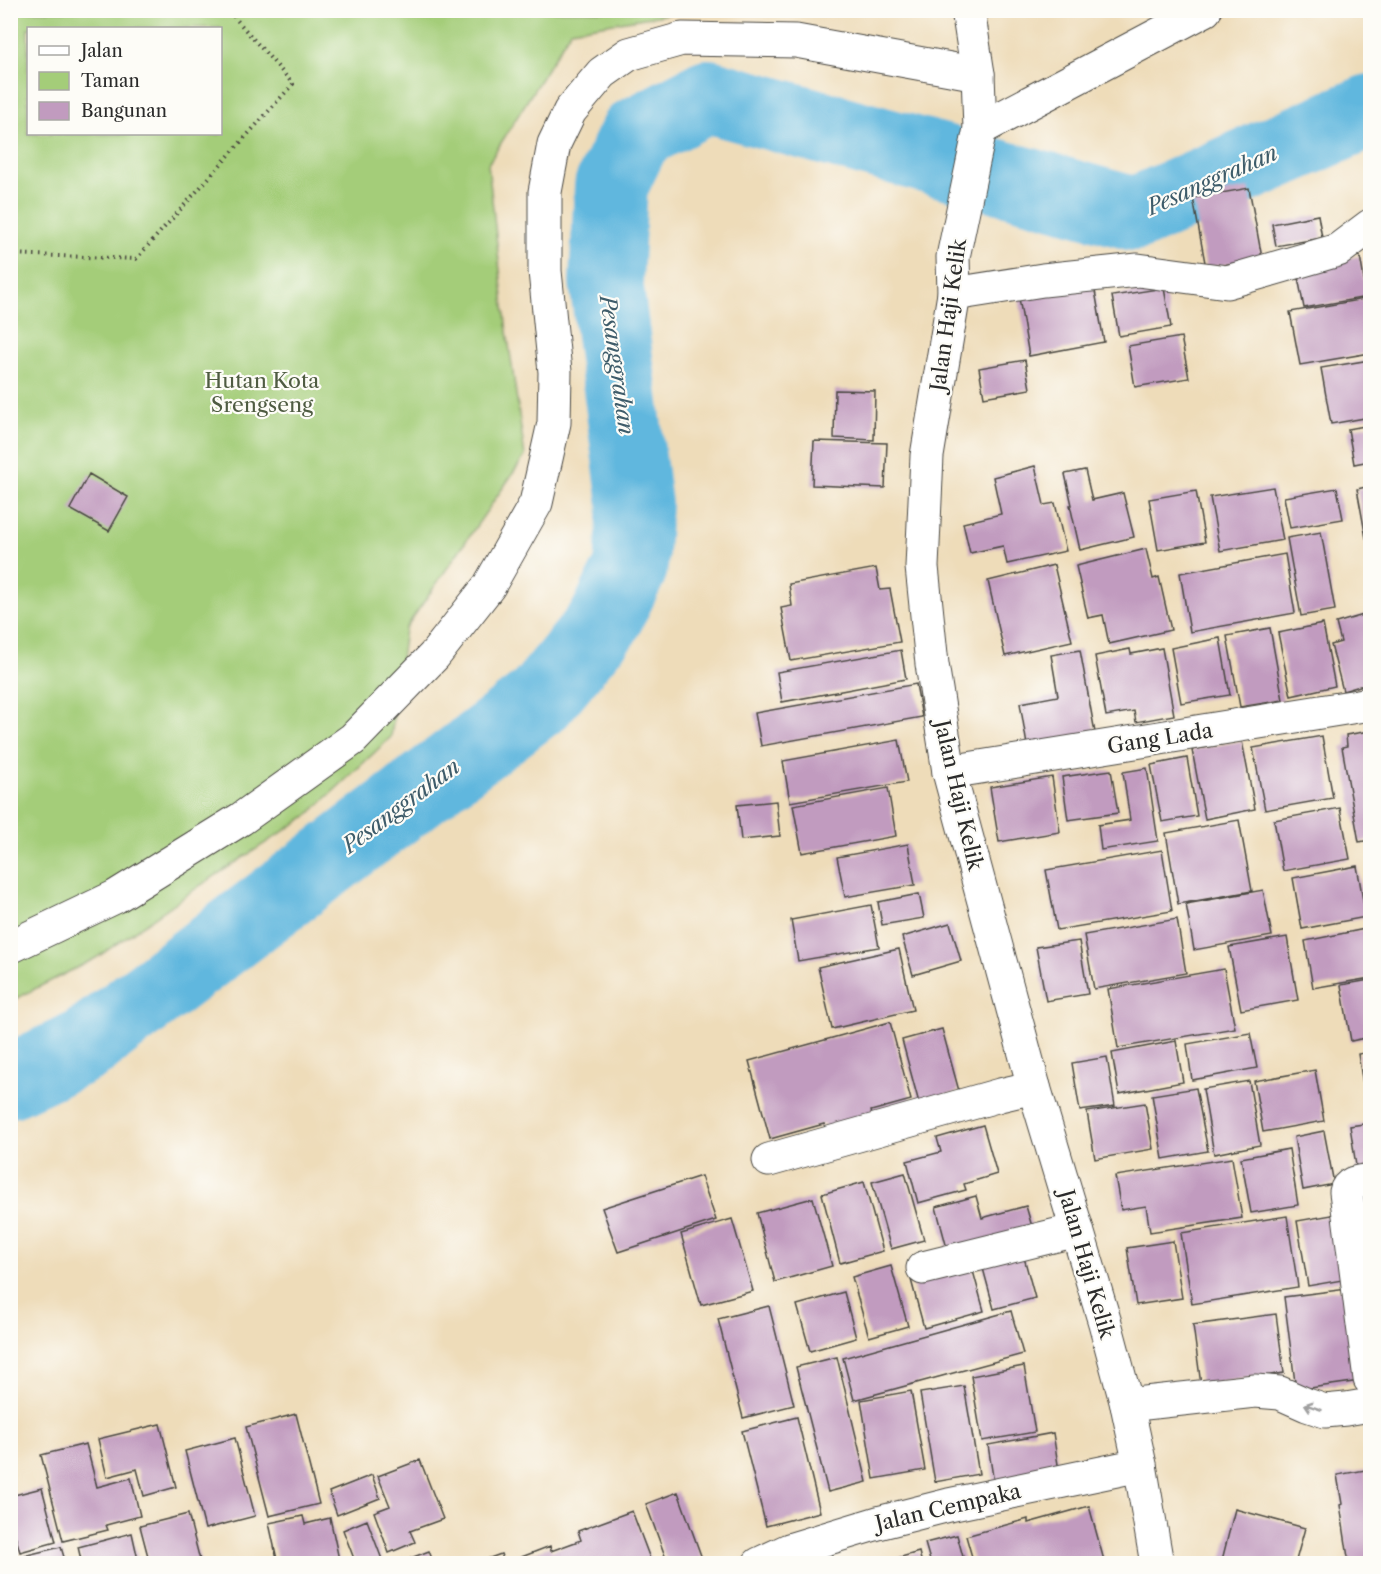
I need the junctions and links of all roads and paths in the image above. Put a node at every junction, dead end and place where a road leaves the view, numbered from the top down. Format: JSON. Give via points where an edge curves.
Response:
{"nodes":[{"id":1,"x":228,"y":10,"type":"edge"},
{"id":2,"x":968,"y":10,"type":"edge"},
{"id":3,"x":1205,"y":10,"type":"edge"},
{"id":4,"x":978,"y":74,"type":"junction"},
{"id":5,"x":979,"y":137,"type":"junction"},
{"id":6,"x":1371,"y":226,"type":"edge"},
{"id":7,"x":10,"y":254,"type":"edge"},
{"id":8,"x":954,"y":294,"type":"junction"},
{"id":9,"x":1371,"y":704,"type":"edge"},
{"id":10,"x":949,"y":772,"type":"junction"},
{"id":11,"x":10,"y":947,"type":"edge"},
{"id":12,"x":1034,"y":1087,"type":"junction"},
{"id":13,"x":769,"y":1160,"type":"dead end"},
{"id":14,"x":1371,"y":1180,"type":"edge"},
{"id":15,"x":1077,"y":1230,"type":"junction"},
{"id":16,"x":923,"y":1268,"type":"dead end"},
{"id":17,"x":1366,"y":1309,"type":"edge"},
{"id":18,"x":1371,"y":1379,"type":"edge"},
{"id":19,"x":1127,"y":1405,"type":"junction"},
{"id":20,"x":1371,"y":1405,"type":"edge"},
{"id":21,"x":1140,"y":1465,"type":"junction"},
{"id":22,"x":759,"y":1563,"type":"edge"},
{"id":23,"x":1157,"y":1563,"type":"edge"}],
"edges":[{"from":1,"to":7,"type":"path","via":[[293,84],[136,260]]},
{"from":2,"to":4,"type":"street","name":"Jalan Haji Kelik"},
{"from":3,"to":5,"type":"street"},
{"from":4,"to":5,"type":"street","name":"Jalan Haji Kelik"},
{"from":4,"to":11,"type":"street","via":[[796,41],[682,39],[629,54],[602,73],[570,111],[554,144],[545,192],[545,270],[555,372],[554,423],[536,503],[489,586],[434,656],[353,739],[241,819],[115,897]]},
{"from":5,"to":8,"type":"street","name":"Jalan Haji Kelik","via":[[953,257]]},
{"from":6,"to":8,"type":"street","via":[[1338,250],[1227,282],[1138,270]]},
{"from":8,"to":10,"type":"street","name":"Jalan Haji Kelik","via":[[927,456],[922,567]]},
{"from":9,"to":10,"type":"street","name":"Gang Lada"},
{"from":10,"to":12,"type":"street","name":"Jalan Haji Kelik"},
{"from":12,"to":13,"type":"street"},
{"from":12,"to":15,"type":"street","name":"Jalan Haji Kelik"},
{"from":14,"to":17,"type":"street","via":[[1351,1184],[1346,1192]]},
{"from":15,"to":16,"type":"street"},
{"from":15,"to":19,"type":"street","name":"Jalan Haji Kelik"},
{"from":17,"to":18,"type":"street"},
{"from":20,"to":19,"type":"street","one_way":true,"via":[[1325,1411],[1280,1393],[1255,1391]]},
{"from":19,"to":21,"type":"street","name":"Jalan Haji Kelik"},
{"from":21,"to":22,"type":"street","name":"Jalan Cempaka","via":[[949,1504],[789,1550]]},
{"from":21,"to":23,"type":"street","name":"Jalan Haji Kelik"}]}
